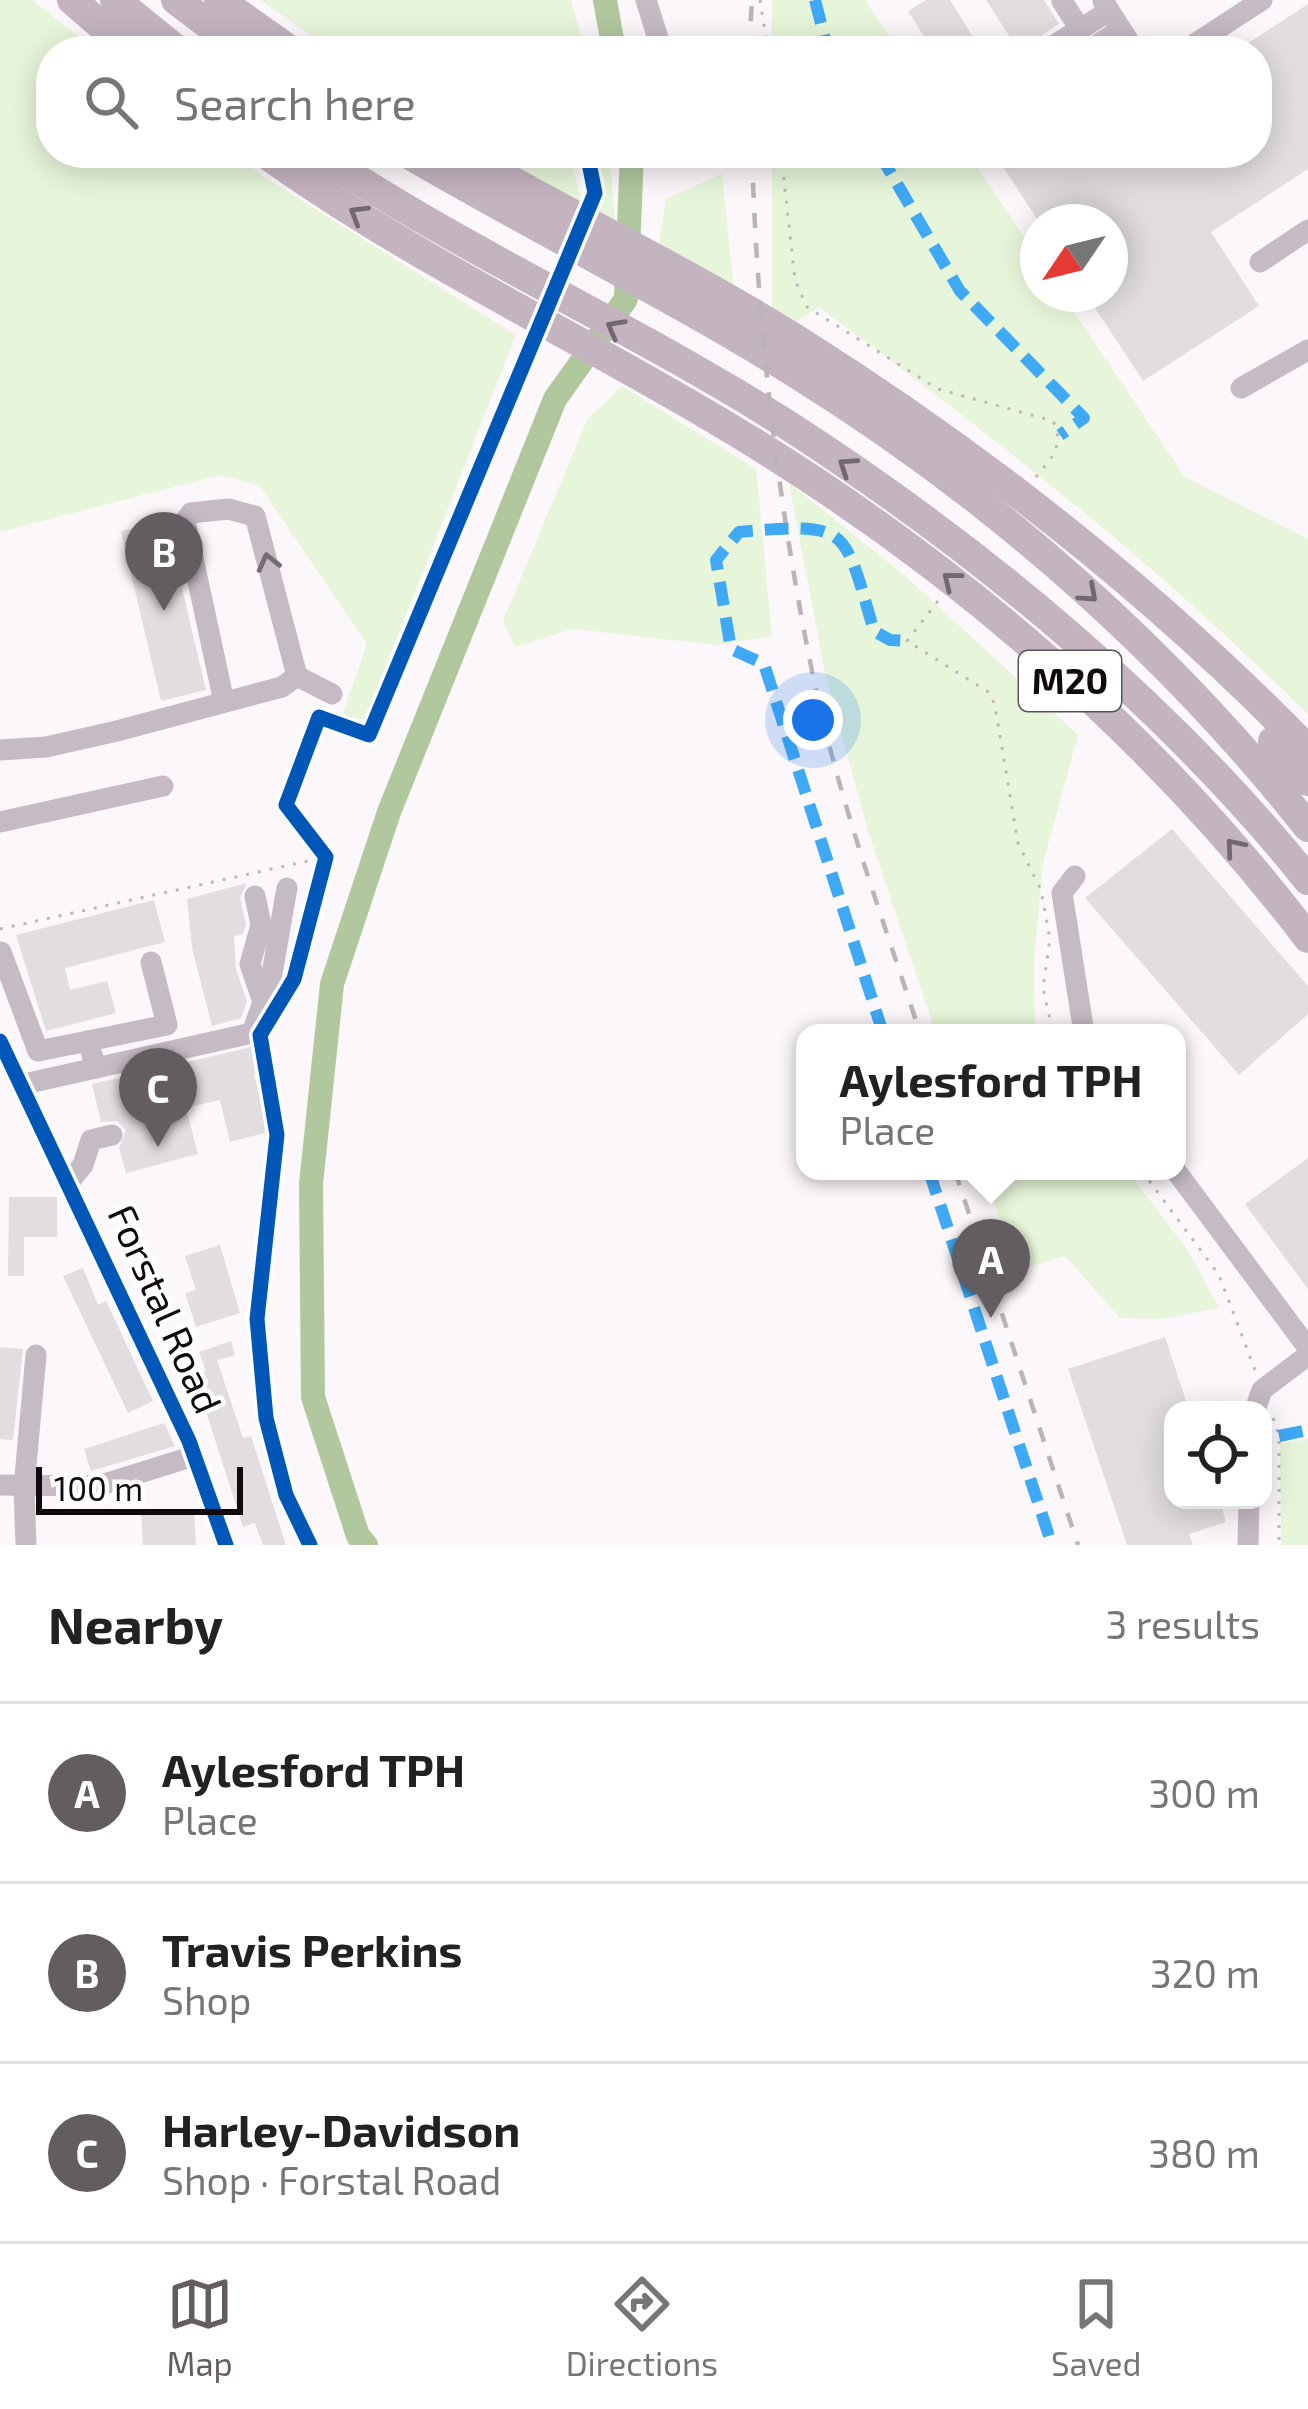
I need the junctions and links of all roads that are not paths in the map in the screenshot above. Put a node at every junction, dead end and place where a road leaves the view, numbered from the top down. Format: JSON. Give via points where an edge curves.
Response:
{"nodes":[{"id":1,"x":72,"y":0,"type":"edge"},
{"id":2,"x":115,"y":0,"type":"edge"},
{"id":3,"x":176,"y":0,"type":"edge"},
{"id":4,"x":219,"y":0,"type":"edge"},
{"id":5,"x":646,"y":0,"type":"edge"},
{"id":6,"x":1262,"y":0,"type":"edge"},
{"id":7,"x":1062,"y":1,"type":"edge"},
{"id":8,"x":1111,"y":14,"type":"edge"},
{"id":9,"x":114,"y":36,"type":"edge"},
{"id":10,"x":159,"y":36,"type":"edge"},
{"id":11,"x":224,"y":36,"type":"edge"},
{"id":12,"x":270,"y":36,"type":"edge"},
{"id":13,"x":657,"y":36,"type":"edge"},
{"id":14,"x":1082,"y":36,"type":"edge"},
{"id":15,"x":1088,"y":36,"type":"edge"},
{"id":16,"x":1207,"y":36,"type":"edge"},
{"id":17,"x":293,"y":168,"type":"edge"},
{"id":18,"x":337,"y":168,"type":"edge"},
{"id":19,"x":445,"y":168,"type":"edge"},
{"id":20,"x":476,"y":168,"type":"edge"},
{"id":21,"x":495,"y":188,"type":"junction"},
{"id":22,"x":1308,"y":230,"type":"edge"},
{"id":23,"x":461,"y":259,"type":"junction"},
{"id":24,"x":1259,"y":262,"type":"dead end"},
{"id":25,"x":682,"y":291,"type":"junction"},
{"id":26,"x":1308,"y":350,"type":"edge"},
{"id":27,"x":1241,"y":388,"type":"dead end"},
{"id":28,"x":717,"y":396,"type":"junction"},
{"id":29,"x":1070,"y":537,"type":"junction"},
{"id":30,"x":296,"y":676,"type":"junction"},
{"id":31,"x":332,"y":694,"type":"dead end"},
{"id":32,"x":224,"y":702,"type":"junction"},
{"id":33,"x":12,"y":750,"type":"edge"},
{"id":34,"x":1308,"y":750,"type":"edge"},
{"id":35,"x":0,"y":760,"type":"edge"},
{"id":36,"x":1308,"y":781,"type":"edge"},
{"id":37,"x":163,"y":786,"type":"dead end"},
{"id":38,"x":0,"y":822,"type":"edge"},
{"id":39,"x":1308,"y":827,"type":"edge"},
{"id":40,"x":1076,"y":877,"type":"dead end"},
{"id":41,"x":1308,"y":880,"type":"edge"},
{"id":42,"x":287,"y":888,"type":"dead end"},
{"id":43,"x":255,"y":896,"type":"dead end"},
{"id":44,"x":1308,"y":938,"type":"edge"},
{"id":45,"x":1,"y":952,"type":"edge"},
{"id":46,"x":151,"y":962,"type":"dead end"},
{"id":47,"x":263,"y":1002,"type":"junction"},
{"id":48,"x":1083,"y":1024,"type":"edge"},
{"id":49,"x":0,"y":1041,"type":"edge"},
{"id":50,"x":88,"y":1041,"type":"junction"},
{"id":51,"x":96,"y":1068,"type":"junction"},
{"id":52,"x":10,"y":1073,"type":"edge"},
{"id":53,"x":112,"y":1135,"type":"dead end"},
{"id":54,"x":1183,"y":1180,"type":"edge"},
{"id":55,"x":69,"y":1182,"type":"junction"},
{"id":56,"x":1308,"y":1351,"type":"edge"},
{"id":57,"x":36,"y":1355,"type":"dead end"},
{"id":58,"x":1259,"y":1400,"type":"edge"},
{"id":59,"x":194,"y":1456,"type":"junction"},
{"id":60,"x":0,"y":1485,"type":"edge"},
{"id":61,"x":24,"y":1487,"type":"junction"},
{"id":62,"x":1249,"y":1509,"type":"edge"},
{"id":63,"x":26,"y":1545,"type":"edge"},
{"id":64,"x":226,"y":1545,"type":"edge"},
{"id":65,"x":1248,"y":1545,"type":"edge"}],
"edges":[{"from":1,"to":9,"type":"highway"},
{"from":2,"to":10,"type":"highway"},
{"from":3,"to":11,"type":"highway"},
{"from":4,"to":12,"type":"highway"},
{"from":5,"to":13,"type":"street"},
{"from":6,"to":16,"type":"street"},
{"from":7,"to":14,"type":"street"},
{"from":8,"to":15,"type":"street"},
{"from":23,"to":17,"type":"highway","number":"M20","one_way":true},
{"from":18,"to":23,"type":"highway","number":"M20"},
{"from":19,"to":21,"type":"highway","number":"M20"},
{"from":20,"to":21,"type":"highway","number":"M20"},
{"from":21,"to":25,"type":"highway","number":"M20"},
{"from":22,"to":24,"type":"street"},
{"from":28,"to":23,"type":"highway","number":"M20","one_way":true},
{"from":25,"to":29,"type":"highway","number":"M20","via":[[718,295],[792,338],[948,442]]},
{"from":25,"to":39,"type":"highway","number":"M20","one_way":true,"via":[[722,330],[889,434],[1030,542],[1197,699]]},
{"from":26,"to":27,"type":"street"},
{"from":41,"to":28,"type":"highway","number":"M20","one_way":true,"via":[[1210,772],[981,564],[788,426]]},
{"from":44,"to":28,"type":"highway","number":"M20","one_way":true,"via":[[1213,823],[1084,694],[938,569],[736,432]]},
{"from":29,"to":34,"type":"highway","number":"M20","via":[[1226,666]]},
{"from":29,"to":36,"type":"highway","number":"M20","via":[[1161,621]]},
{"from":30,"to":31,"type":"street"},
{"from":30,"to":32,"type":"street"},
{"from":30,"to":32,"type":"street","one_way":true,"via":[[255,516],[191,513],[189,550]]},
{"from":32,"to":33,"type":"street"},
{"from":33,"to":35,"type":"street"},
{"from":37,"to":38,"type":"street"},
{"from":40,"to":48,"type":"street","via":[[1062,893]]},
{"from":42,"to":47,"type":"street"},
{"from":43,"to":47,"type":"street","via":[[261,925],[250,964]]},
{"from":45,"to":50,"type":"street","via":[[38,1051]]},
{"from":46,"to":50,"type":"street","via":[[167,1025]]},
{"from":47,"to":51,"type":"street","via":[[253,1033]]},
{"from":49,"to":52,"type":"street","name":"Forstal Road"},
{"from":50,"to":51,"type":"street"},
{"from":51,"to":52,"type":"street"},
{"from":52,"to":55,"type":"street","name":"Forstal Road"},
{"from":53,"to":55,"type":"street","via":[[91,1140]]},
{"from":54,"to":56,"type":"street"},
{"from":55,"to":59,"type":"street","name":"Forstal Road"},
{"from":56,"to":58,"type":"street"},
{"from":57,"to":61,"type":"street"},
{"from":59,"to":61,"type":"street","via":[[98,1486]]},
{"from":59,"to":64,"type":"street","name":"Forstal Road"},
{"from":60,"to":61,"type":"street"},
{"from":61,"to":63,"type":"street"},
{"from":62,"to":65,"type":"street"}]}
